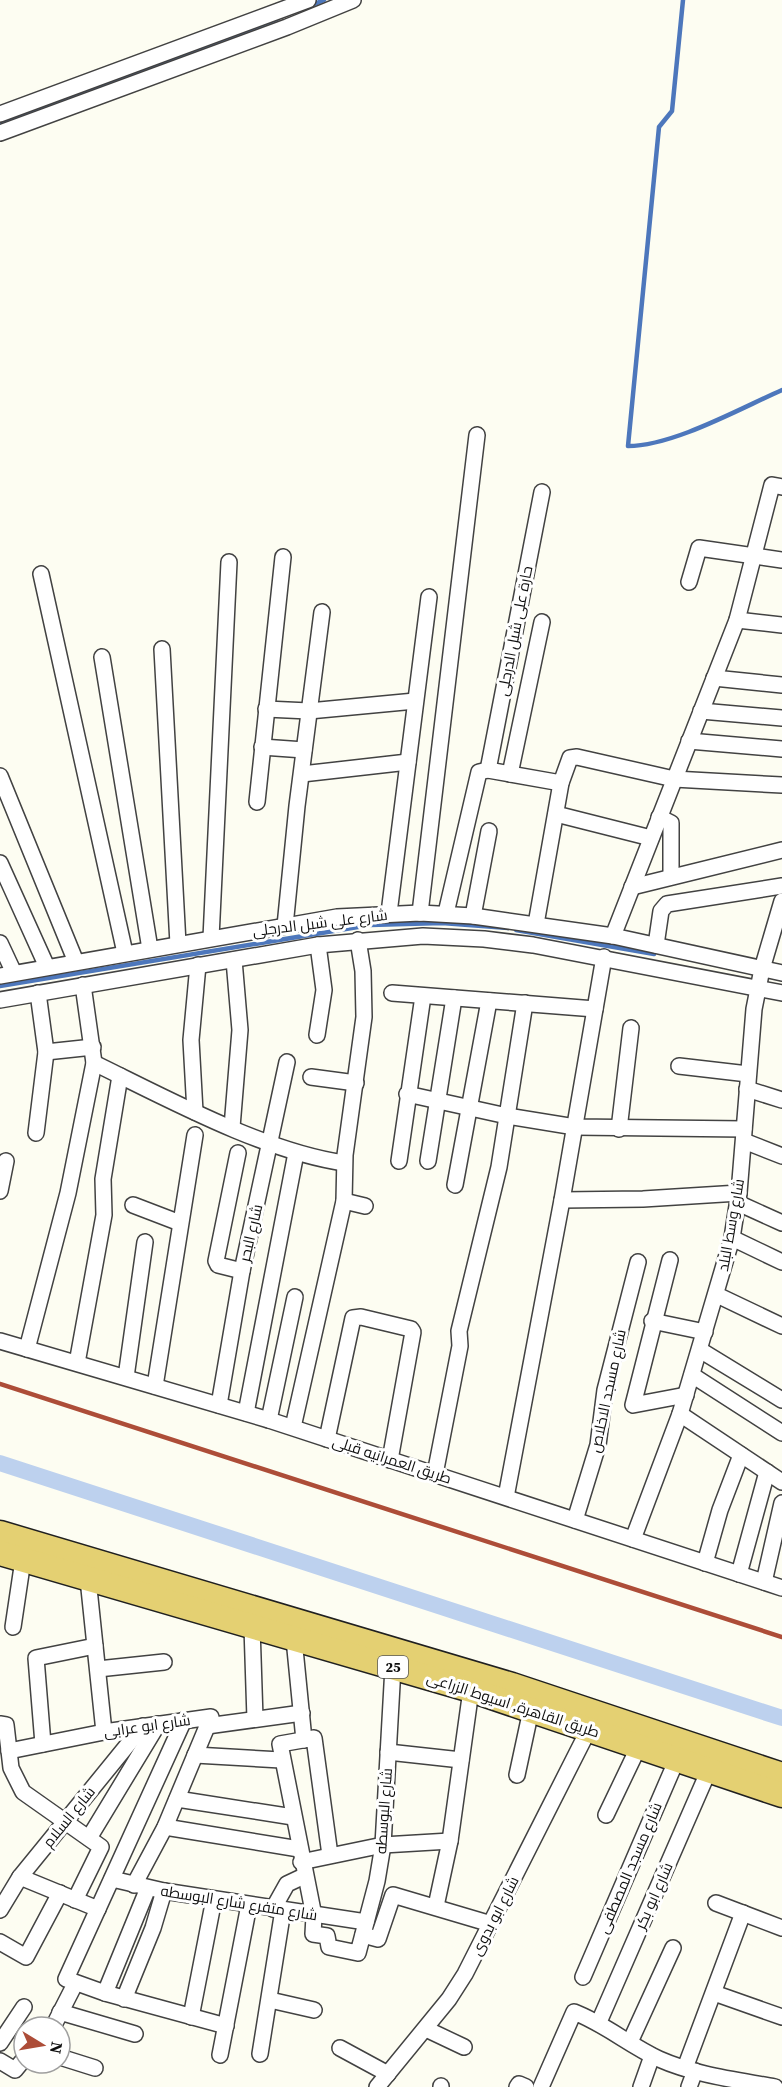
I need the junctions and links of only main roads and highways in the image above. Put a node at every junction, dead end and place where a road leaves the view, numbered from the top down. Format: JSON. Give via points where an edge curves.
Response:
{"nodes":[{"id":1,"x":0,"y":1533,"type":"edge"},
{"id":2,"x":11,"y":1556,"type":"edge"},
{"id":3,"x":113,"y":1576,"type":"junction"},
{"id":4,"x":782,"y":1774,"type":"edge"},
{"id":5,"x":782,"y":1795,"type":"edge"}],
"edges":[{"from":1,"to":3,"type":"highway","name":"طريق القاهرة, اسيوط الزراعى","number":"25"},
{"from":2,"to":3,"type":"highway","name":"طريق القاهرة, اسيوط الزراعى","number":"25","via":[[88,1579]]},
{"from":3,"to":4,"type":"highway","name":"طريق القاهرة, اسيوط الزراعى","number":"25","via":[[512,1685]]},
{"from":3,"to":5,"type":"highway","name":"طريق القاهرة, اسيوط الزراعى","number":"25","via":[[252,1627],[471,1690]]}]}
